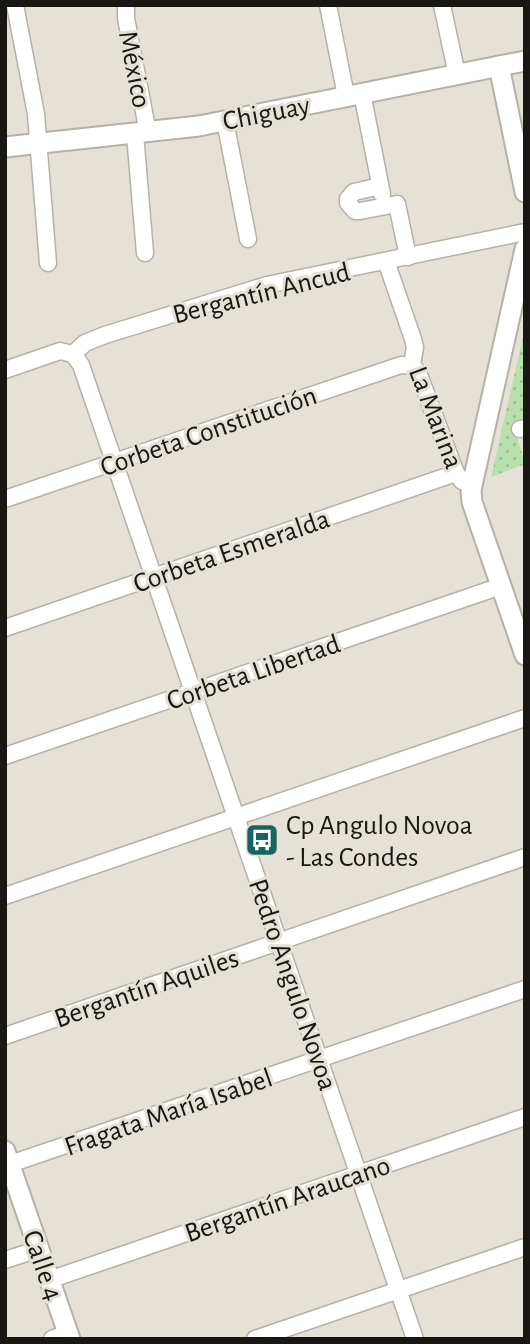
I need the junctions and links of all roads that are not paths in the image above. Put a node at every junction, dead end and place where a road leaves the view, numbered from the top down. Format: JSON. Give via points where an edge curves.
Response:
{"nodes":[{"id":1,"x":15,"y":5,"type":"edge"},
{"id":2,"x":126,"y":5,"type":"edge"},
{"id":3,"x":328,"y":5,"type":"edge"},
{"id":4,"x":442,"y":5,"type":"edge"},
{"id":5,"x":525,"y":61,"type":"edge"},
{"id":6,"x":499,"y":66,"type":"junction"},
{"id":7,"x":457,"y":75,"type":"junction"},
{"id":8,"x":354,"y":95,"type":"junction"},
{"id":9,"x":225,"y":121,"type":"junction"},
{"id":10,"x":141,"y":134,"type":"junction"},
{"id":11,"x":38,"y":144,"type":"junction"},
{"id":12,"x":5,"y":147,"type":"edge"},
{"id":13,"x":380,"y":186,"type":"junction"},
{"id":14,"x":525,"y":191,"type":"edge"},
{"id":15,"x":384,"y":206,"type":"junction"},
{"id":16,"x":525,"y":232,"type":"edge"},
{"id":17,"x":247,"y":239,"type":"dead end"},
{"id":18,"x":145,"y":253,"type":"dead end"},
{"id":19,"x":524,"y":255,"type":"edge"},
{"id":20,"x":408,"y":257,"type":"junction"},
{"id":21,"x":386,"y":261,"type":"junction"},
{"id":22,"x":48,"y":263,"type":"dead end"},
{"id":23,"x":73,"y":354,"type":"junction"},
{"id":24,"x":412,"y":366,"type":"junction"},
{"id":25,"x":5,"y":370,"type":"edge"},
{"id":26,"x":114,"y":462,"type":"junction"},
{"id":27,"x":456,"y":472,"type":"junction"},
{"id":28,"x":471,"y":490,"type":"junction"},
{"id":29,"x":5,"y":499,"type":"edge"},
{"id":30,"x":154,"y":577,"type":"junction"},
{"id":31,"x":501,"y":586,"type":"junction"},
{"id":32,"x":5,"y":628,"type":"edge"},
{"id":33,"x":525,"y":655,"type":"edge"},
{"id":34,"x":194,"y":692,"type":"junction"},
{"id":35,"x":525,"y":718,"type":"edge"},
{"id":36,"x":5,"y":756,"type":"edge"},
{"id":37,"x":237,"y":817,"type":"junction"},
{"id":38,"x":525,"y":857,"type":"edge"},
{"id":39,"x":5,"y":896,"type":"edge"},
{"id":40,"x":279,"y":942,"type":"junction"},
{"id":41,"x":525,"y":989,"type":"edge"},
{"id":42,"x":5,"y":1036,"type":"edge"},
{"id":43,"x":320,"y":1059,"type":"junction"},
{"id":44,"x":525,"y":1116,"type":"edge"},
{"id":45,"x":8,"y":1166,"type":"edge"},
{"id":46,"x":359,"y":1173,"type":"junction"},
{"id":47,"x":525,"y":1247,"type":"edge"},
{"id":48,"x":39,"y":1249,"type":"junction"},
{"id":49,"x":5,"y":1260,"type":"edge"},
{"id":50,"x":49,"y":1280,"type":"junction"},
{"id":51,"x":398,"y":1290,"type":"junction"},
{"id":52,"x":63,"y":1337,"type":"edge"},
{"id":53,"x":256,"y":1339,"type":"edge"},
{"id":54,"x":415,"y":1339,"type":"edge"}],
"edges":[{"from":1,"to":11,"type":"street"},
{"from":2,"to":10,"type":"street","name":"México"},
{"from":3,"to":8,"type":"street"},
{"from":4,"to":7,"type":"street"},
{"from":5,"to":6,"type":"street","name":"Chiguay"},
{"from":6,"to":7,"type":"street","name":"Chiguay"},
{"from":6,"to":14,"type":"street"},
{"from":7,"to":8,"type":"street","name":"Chiguay"},
{"from":8,"to":9,"type":"street","name":"Chiguay"},
{"from":8,"to":13,"type":"street"},
{"from":9,"to":10,"type":"street","name":"Chiguay"},
{"from":9,"to":17,"type":"street"},
{"from":10,"to":11,"type":"street","name":"Chiguay"},
{"from":10,"to":18,"type":"street","name":"México"},
{"from":11,"to":12,"type":"street","name":"Chiguay"},
{"from":11,"to":22,"type":"street"},
{"from":13,"to":15,"type":"street"},
{"from":13,"to":15,"type":"street","via":[[354,192],[348,204],[355,211]]},
{"from":15,"to":20,"type":"street","via":[[397,204]]},
{"from":16,"to":20,"type":"street","name":"Bergantín Ancud"},
{"from":19,"to":28,"type":"street","name":"La Marina"},
{"from":20,"to":21,"type":"street","name":"Bergantín Ancud"},
{"from":21,"to":23,"type":"street","name":"Bergantín Ancud","via":[[249,290],[105,335]]},
{"from":21,"to":24,"type":"street","name":"La Marina","via":[[415,347]]},
{"from":23,"to":25,"type":"street","name":"Bergantín Ancud","via":[[60,351]]},
{"from":23,"to":26,"type":"street","name":"Pedro Angulo Novoa","via":[[81,365]]},
{"from":24,"to":26,"type":"street","name":"Corbeta Constitución","via":[[401,365]]},
{"from":24,"to":27,"type":"street","name":"La Marina"},
{"from":26,"to":29,"type":"street","name":"Corbeta Constitución"},
{"from":26,"to":30,"type":"street","name":"Pedro Angulo Novoa"},
{"from":27,"to":28,"type":"street","name":"La Marina"},
{"from":27,"to":30,"type":"street","name":"Corbeta Esmeralda"},
{"from":28,"to":31,"type":"street","name":"La Marina"},
{"from":30,"to":32,"type":"street","name":"Corbeta Esmeralda"},
{"from":30,"to":34,"type":"street","name":"Pedro Angulo Novoa"},
{"from":31,"to":33,"type":"street","name":"La Marina"},
{"from":31,"to":34,"type":"street","name":"Corbeta Libertad"},
{"from":34,"to":36,"type":"street","name":"Corbeta Libertad"},
{"from":34,"to":37,"type":"street","name":"Pedro Angulo Novoa"},
{"from":35,"to":37,"type":"street"},
{"from":37,"to":39,"type":"street"},
{"from":37,"to":40,"type":"street","name":"Pedro Angulo Novoa"},
{"from":38,"to":40,"type":"street","name":"Bergantín Aquiles"},
{"from":40,"to":42,"type":"street","name":"Bergantín Aquiles"},
{"from":40,"to":43,"type":"street","name":"Pedro Angulo Novoa"},
{"from":41,"to":43,"type":"street","name":"Fragata María Isabel"},
{"from":43,"to":45,"type":"street","name":"Fragata María Isabel"},
{"from":43,"to":46,"type":"street","name":"Pedro Angulo Novoa"},
{"from":44,"to":46,"type":"street","name":"Bergantín Araucano"},
{"from":45,"to":48,"type":"street","name":"Calle 4"},
{"from":46,"to":50,"type":"street","name":"Bergantín Araucano"},
{"from":46,"to":51,"type":"street","name":"Pedro Angulo Novoa"},
{"from":47,"to":51,"type":"street"},
{"from":48,"to":49,"type":"street"},
{"from":48,"to":50,"type":"street","name":"Calle 4"},
{"from":50,"to":52,"type":"street","name":"Calle 4"},
{"from":51,"to":53,"type":"street"},
{"from":51,"to":54,"type":"street","name":"Pedro Angulo Novoa"}]}
